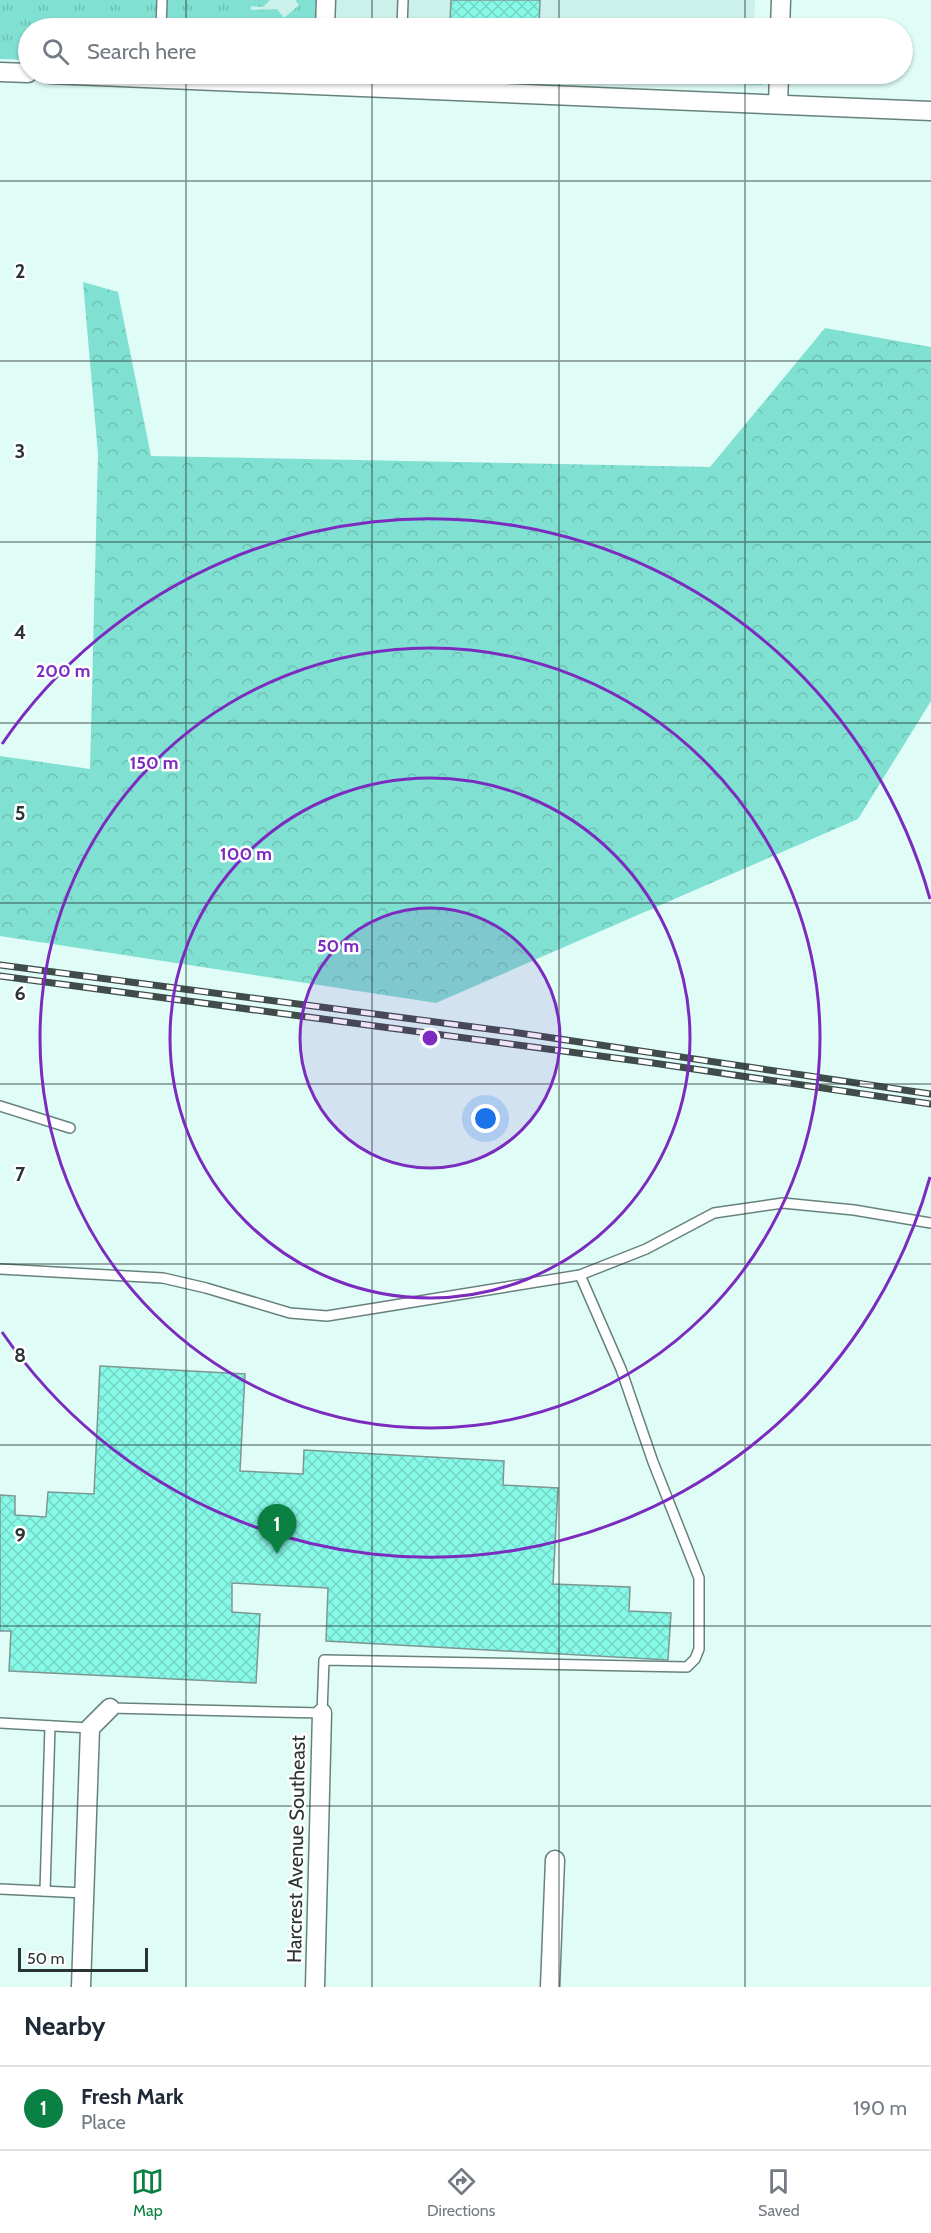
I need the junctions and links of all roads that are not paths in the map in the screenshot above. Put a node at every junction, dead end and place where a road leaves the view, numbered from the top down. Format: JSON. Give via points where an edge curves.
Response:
{"nodes":[{"id":1,"x":162,"y":0,"type":"edge"},
{"id":2,"x":326,"y":0,"type":"edge"},
{"id":3,"x":403,"y":0,"type":"edge"},
{"id":4,"x":781,"y":0,"type":"edge"},
{"id":5,"x":161,"y":18,"type":"edge"},
{"id":6,"x":325,"y":18,"type":"edge"},
{"id":7,"x":402,"y":18,"type":"edge"},
{"id":8,"x":780,"y":18,"type":"edge"},
{"id":9,"x":0,"y":72,"type":"edge"},
{"id":10,"x":18,"y":73,"type":"edge"},
{"id":11,"x":450,"y":84,"type":"edge"},
{"id":12,"x":779,"y":84,"type":"edge"},
{"id":13,"x":778,"y":104,"type":"junction"},
{"id":14,"x":931,"y":111,"type":"edge"},
{"id":15,"x":0,"y":1106,"type":"edge"},
{"id":16,"x":70,"y":1128,"type":"dead end"},
{"id":17,"x":931,"y":1223,"type":"edge"},
{"id":18,"x":0,"y":1269,"type":"edge"},
{"id":19,"x":580,"y":1275,"type":"junction"},
{"id":20,"x":110,"y":1708,"type":"joint"},
{"id":21,"x":322,"y":1713,"type":"junction"},
{"id":22,"x":0,"y":1723,"type":"edge"},
{"id":23,"x":50,"y":1726,"type":"junction"},
{"id":24,"x":90,"y":1728,"type":"junction"},
{"id":25,"x":555,"y":1860,"type":"dead end"},
{"id":26,"x":0,"y":1889,"type":"edge"},
{"id":27,"x":45,"y":1891,"type":"junction"},
{"id":28,"x":84,"y":1893,"type":"junction"},
{"id":29,"x":81,"y":1987,"type":"edge"},
{"id":30,"x":315,"y":1987,"type":"edge"},
{"id":31,"x":550,"y":1987,"type":"edge"}],
"edges":[{"from":1,"to":5,"type":"lane"},
{"from":2,"to":6,"type":"street"},
{"from":3,"to":7,"type":"lane"},
{"from":4,"to":8,"type":"street"},
{"from":9,"to":10,"type":"street"},
{"from":11,"to":13,"type":"street"},
{"from":12,"to":13,"type":"street"},
{"from":13,"to":14,"type":"street"},
{"from":15,"to":16,"type":"lane"},
{"from":17,"to":19,"type":"lane","via":[[783,1203],[714,1213],[645,1249]]},
{"from":18,"to":19,"type":"lane","via":[[163,1278],[290,1313],[327,1316]]},
{"from":19,"to":21,"type":"lane","via":[[621,1369],[699,1578],[699,1649],[695,1659],[687,1667],[324,1659]]},
{"from":20,"to":21,"type":"lane"},
{"from":20,"to":24,"type":"street"},
{"from":21,"to":30,"type":"street","name":"Harcrest Avenue Southeast"},
{"from":22,"to":23,"type":"lane"},
{"from":23,"to":24,"type":"lane"},
{"from":23,"to":27,"type":"lane"},
{"from":24,"to":28,"type":"street"},
{"from":25,"to":31,"type":"street"},
{"from":26,"to":27,"type":"lane"},
{"from":27,"to":28,"type":"lane"},
{"from":28,"to":29,"type":"street"}]}
